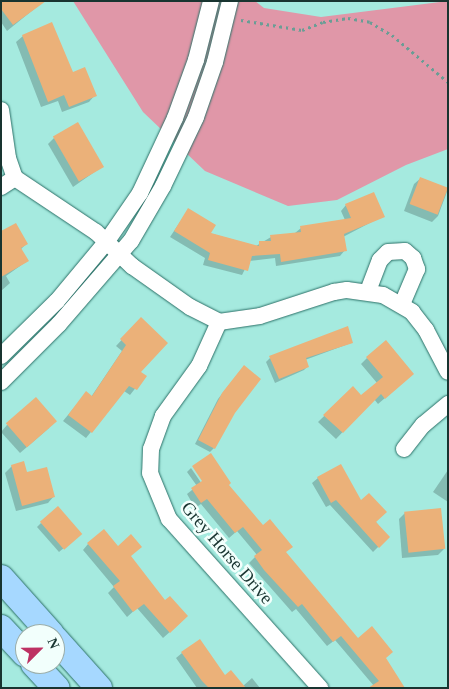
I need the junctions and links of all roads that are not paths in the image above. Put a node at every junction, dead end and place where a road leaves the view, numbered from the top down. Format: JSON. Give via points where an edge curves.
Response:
{"nodes":[{"id":1,"x":211,"y":1,"type":"edge"},
{"id":2,"x":230,"y":1,"type":"edge"},
{"id":3,"x":1,"y":110,"type":"edge"},
{"id":4,"x":15,"y":178,"type":"junction"},
{"id":5,"x":1,"y":187,"type":"edge"},
{"id":6,"x":107,"y":241,"type":"junction"},
{"id":7,"x":120,"y":254,"type":"junction"},
{"id":8,"x":368,"y":291,"type":"junction"},
{"id":9,"x":402,"y":304,"type":"junction"},
{"id":10,"x":219,"y":322,"type":"junction"},
{"id":11,"x":1,"y":356,"type":"edge"},
{"id":12,"x":448,"y":372,"type":"edge"},
{"id":13,"x":1,"y":382,"type":"edge"},
{"id":14,"x":448,"y":404,"type":"edge"},
{"id":15,"x":404,"y":450,"type":"dead end"},
{"id":16,"x":1,"y":578,"type":"edge"},
{"id":17,"x":42,"y":624,"type":"edge"},
{"id":18,"x":1,"y":628,"type":"edge"},
{"id":19,"x":15,"y":643,"type":"edge"},
{"id":20,"x":65,"y":649,"type":"edge"},
{"id":21,"x":43,"y":674,"type":"edge"},
{"id":22,"x":56,"y":688,"type":"edge"},
{"id":23,"x":99,"y":688,"type":"edge"},
{"id":24,"x":320,"y":688,"type":"edge"}],
"edges":[{"from":1,"to":6,"type":"street","via":[[196,60],[175,118],[140,193]]},
{"from":2,"to":7,"type":"street","via":[[215,62],[196,117],[163,186]]},
{"from":3,"to":4,"type":"street","via":[[8,158]]},
{"from":4,"to":5,"type":"street"},
{"from":4,"to":6,"type":"street"},
{"from":6,"to":7,"type":"street"},
{"from":6,"to":11,"type":"street","via":[[57,301]]},
{"from":7,"to":10,"type":"street","via":[[164,290]]},
{"from":7,"to":13,"type":"street","via":[[59,324]]},
{"from":8,"to":9,"type":"street"},
{"from":8,"to":9,"type":"street","via":[[380,260],[388,252],[405,251],[413,258],[416,269]]},
{"from":8,"to":10,"type":"street","via":[[334,292],[260,316]]},
{"from":9,"to":12,"type":"street","via":[[426,330]]},
{"from":10,"to":24,"type":"street","name":"Grey Horse Drive","via":[[199,366],[163,416],[151,449],[150,473],[169,519]]},
{"from":14,"to":15,"type":"street","via":[[423,425]]},
{"from":16,"to":17,"type":"main road"},
{"from":18,"to":19,"type":"main road"},
{"from":20,"to":23,"type":"main road"},
{"from":21,"to":22,"type":"main road"}]}
